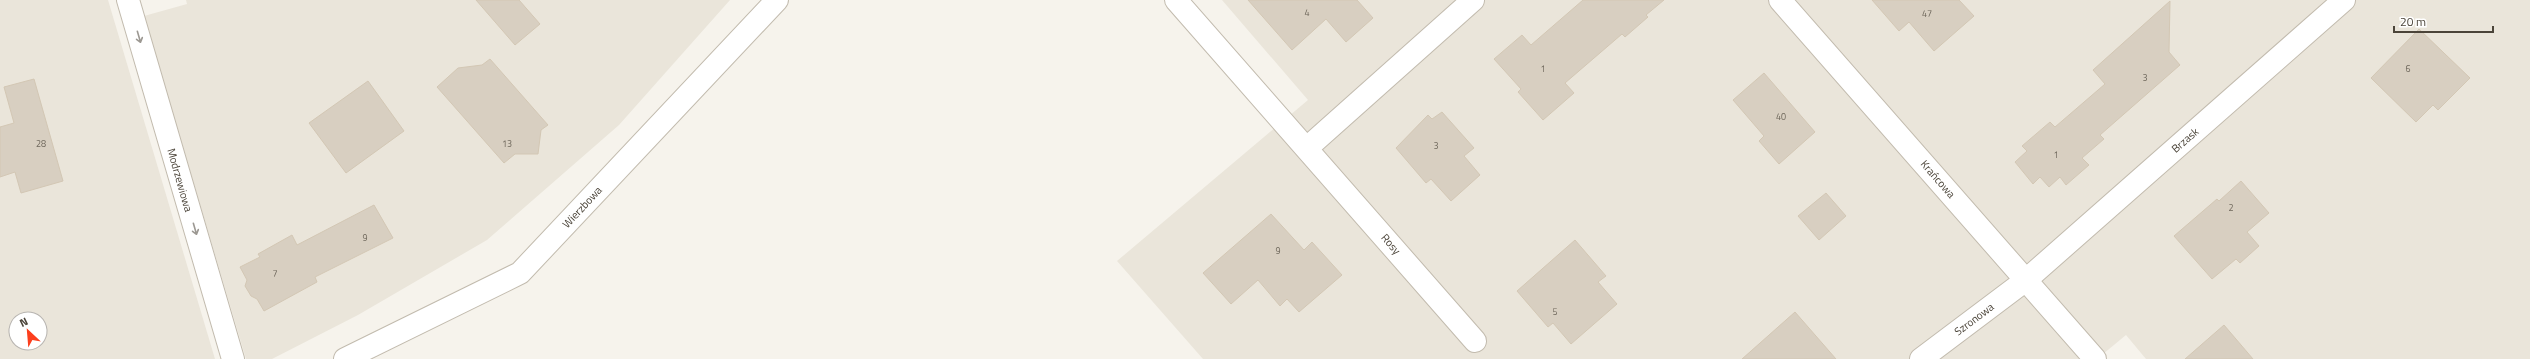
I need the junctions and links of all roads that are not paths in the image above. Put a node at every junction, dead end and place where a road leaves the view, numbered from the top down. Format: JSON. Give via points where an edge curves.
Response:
{"nodes":[{"id":1,"x":128,"y":0,"type":"edge"},
{"id":2,"x":777,"y":0,"type":"edge"},
{"id":3,"x":1176,"y":0,"type":"edge"},
{"id":4,"x":1474,"y":0,"type":"edge"},
{"id":5,"x":1780,"y":0,"type":"edge"},
{"id":6,"x":2344,"y":0,"type":"edge"},
{"id":7,"x":1307,"y":148,"type":"junction"},
{"id":8,"x":2026,"y":280,"type":"junction"},
{"id":9,"x":1475,"y":341,"type":"dead end"},
{"id":10,"x":233,"y":359,"type":"edge"},
{"id":11,"x":345,"y":359,"type":"edge"},
{"id":12,"x":1921,"y":359,"type":"edge"},
{"id":13,"x":2095,"y":359,"type":"edge"}],
"edges":[{"from":1,"to":10,"type":"street","name":"Modrzewiowa","one_way":true},
{"from":2,"to":11,"type":"street","name":"Wierzbowa","via":[[520,273]]},
{"from":3,"to":7,"type":"street","name":"Rosy"},
{"from":4,"to":7,"type":"street"},
{"from":5,"to":8,"type":"street","name":"Krańcowa"},
{"from":6,"to":8,"type":"street","name":"Brzask"},
{"from":7,"to":9,"type":"street","name":"Rosy"},
{"from":8,"to":12,"type":"street","name":"Szronowa"},
{"from":8,"to":13,"type":"street","name":"Krańcowa"}]}
